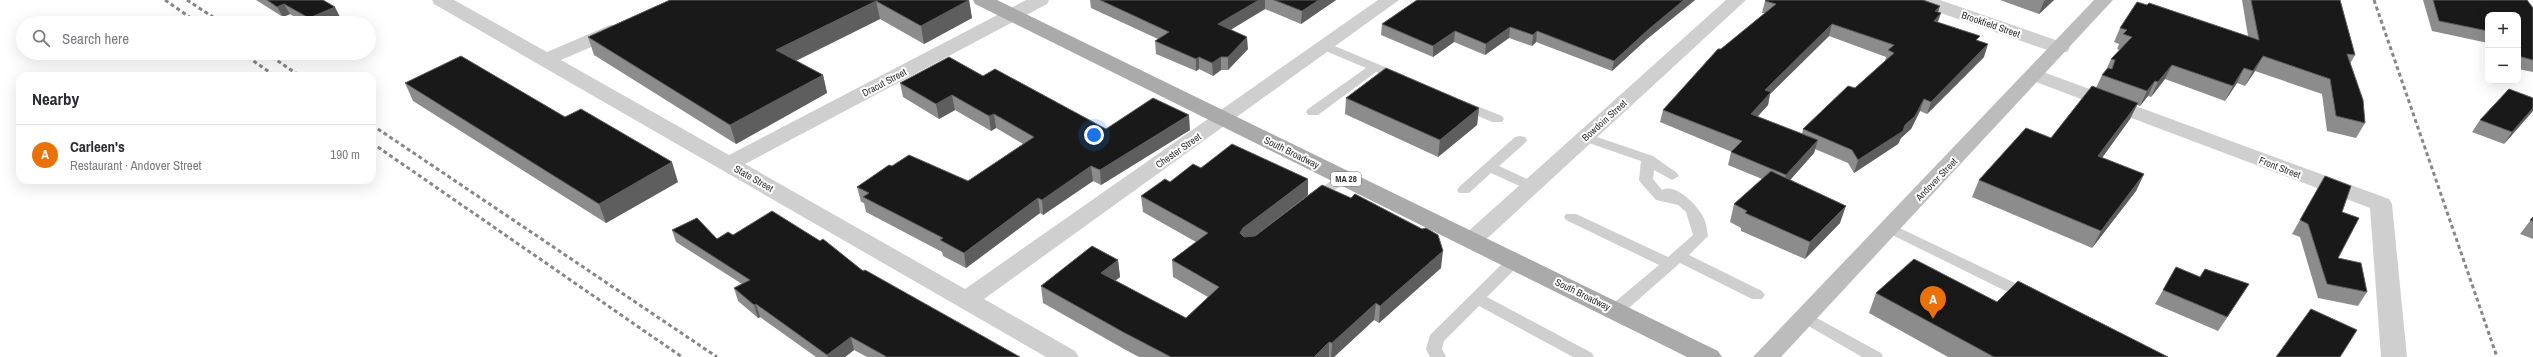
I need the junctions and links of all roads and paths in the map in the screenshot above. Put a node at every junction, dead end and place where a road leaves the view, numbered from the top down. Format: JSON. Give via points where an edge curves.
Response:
{"nodes":[{"id":1,"x":441,"y":0,"type":"edge"},
{"id":2,"x":982,"y":0,"type":"edge"},
{"id":3,"x":1040,"y":0,"type":"edge"},
{"id":4,"x":1390,"y":0,"type":"edge"},
{"id":5,"x":1737,"y":0,"type":"edge"},
{"id":6,"x":1922,"y":0,"type":"edge"},
{"id":7,"x":2104,"y":0,"type":"edge"},
{"id":8,"x":1012,"y":15,"type":"junction"},
{"id":9,"x":632,"y":22,"type":"edge"},
{"id":10,"x":1325,"y":46,"type":"junction"},
{"id":11,"x":2060,"y":48,"type":"junction"},
{"id":12,"x":546,"y":60,"type":"junction"},
{"id":13,"x":1375,"y":67,"type":"junction"},
{"id":14,"x":2035,"y":75,"type":"junction"},
{"id":15,"x":1411,"y":82,"type":"edge"},
{"id":16,"x":1447,"y":97,"type":"edge"},
{"id":17,"x":1313,"y":112,"type":"dead end"},
{"id":18,"x":1223,"y":119,"type":"junction"},
{"id":19,"x":1497,"y":119,"type":"dead end"},
{"id":20,"x":1585,"y":137,"type":"junction"},
{"id":21,"x":1520,"y":140,"type":"dead end"},
{"id":22,"x":1648,"y":159,"type":"junction"},
{"id":23,"x":728,"y":164,"type":"junction"},
{"id":24,"x":1490,"y":167,"type":"junction"},
{"id":25,"x":1672,"y":176,"type":"dead end"},
{"id":26,"x":1343,"y":177,"type":"junction"},
{"id":27,"x":1657,"y":178,"type":"dead end"},
{"id":28,"x":1531,"y":186,"type":"junction"},
{"id":29,"x":1683,"y":189,"type":"dead end"},
{"id":30,"x":1464,"y":190,"type":"dead end"},
{"id":31,"x":1668,"y":192,"type":"dead end"},
{"id":32,"x":1688,"y":205,"type":"junction"},
{"id":33,"x":1303,"y":207,"type":"edge"},
{"id":34,"x":1571,"y":217,"type":"dead end"},
{"id":35,"x":1889,"y":228,"type":"junction"},
{"id":36,"x":1472,"y":240,"type":"junction"},
{"id":37,"x":1673,"y":259,"type":"junction"},
{"id":38,"x":1514,"y":261,"type":"junction"},
{"id":39,"x":1757,"y":295,"type":"dead end"},
{"id":40,"x":1477,"y":298,"type":"junction"},
{"id":41,"x":966,"y":300,"type":"junction"},
{"id":42,"x":2040,"y":301,"type":"edge"},
{"id":43,"x":1616,"y":310,"type":"junction"},
{"id":44,"x":1804,"y":316,"type":"junction"},
{"id":45,"x":1066,"y":357,"type":"edge"},
{"id":46,"x":1438,"y":357,"type":"edge"},
{"id":47,"x":1586,"y":357,"type":"edge"},
{"id":48,"x":1709,"y":357,"type":"edge"},
{"id":49,"x":1766,"y":357,"type":"edge"},
{"id":50,"x":1875,"y":357,"type":"edge"},
{"id":51,"x":2394,"y":357,"type":"edge"}],
"edges":[{"from":1,"to":12,"type":"street","name":"State Street"},
{"from":2,"to":8,"type":"main road","name":"South Broadway","number":"MA 28"},
{"from":3,"to":8,"type":"street","name":"Dracut Street"},
{"from":4,"to":10,"type":"street","name":"Chester Street"},
{"from":5,"to":20,"type":"street","name":"Bowdoin Street"},
{"from":6,"to":11,"type":"street","name":"Brookfield Street"},
{"from":7,"to":11,"type":"main road","name":"Andover Street"},
{"from":8,"to":18,"type":"main road","name":"South Broadway","number":"MA 28"},
{"from":8,"to":23,"type":"street","name":"Dracut Street"},
{"from":9,"to":12,"type":"street"},
{"from":10,"to":13,"type":"lane"},
{"from":10,"to":18,"type":"street","name":"Chester Street"},
{"from":11,"to":14,"type":"main road","name":"Andover Street"},
{"from":12,"to":23,"type":"street","name":"State Street"},
{"from":13,"to":15,"type":"lane"},
{"from":13,"to":17,"type":"lane"},
{"from":14,"to":35,"type":"main road","name":"Andover Street"},
{"from":14,"to":51,"type":"street","name":"Front Street","via":[[2381,204]]},
{"from":16,"to":19,"type":"lane"},
{"from":18,"to":26,"type":"main road","name":"South Broadway","number":"MA 28"},
{"from":18,"to":41,"type":"street","name":"Chester Street"},
{"from":20,"to":22,"type":"lane"},
{"from":20,"to":28,"type":"street","name":"Bowdoin Street"},
{"from":21,"to":24,"type":"lane"},
{"from":22,"to":25,"type":"lane"},
{"from":22,"to":27,"type":"lane"},
{"from":22,"to":32,"type":"lane","via":[[1646,180],[1661,196]]},
{"from":23,"to":41,"type":"street","name":"State Street"},
{"from":24,"to":28,"type":"lane"},
{"from":24,"to":30,"type":"lane"},
{"from":26,"to":33,"type":"lane"},
{"from":26,"to":36,"type":"main road","name":"South Broadway","number":"MA 28"},
{"from":28,"to":36,"type":"street","name":"Bowdoin Street"},
{"from":29,"to":32,"type":"lane"},
{"from":31,"to":32,"type":"lane"},
{"from":32,"to":37,"type":"lane","via":[[1699,218],[1701,236]]},
{"from":34,"to":37,"type":"lane"},
{"from":35,"to":42,"type":"lane"},
{"from":35,"to":44,"type":"main road","name":"Andover Street"},
{"from":36,"to":38,"type":"main road","name":"South Broadway","number":"MA 28"},
{"from":37,"to":39,"type":"lane"},
{"from":37,"to":43,"type":"lane"},
{"from":38,"to":40,"type":"lane"},
{"from":38,"to":43,"type":"main road","name":"South Broadway","number":"MA 28"},
{"from":40,"to":46,"type":"lane","via":[[1436,339],[1434,349]]},
{"from":40,"to":47,"type":"lane"},
{"from":41,"to":45,"type":"street","name":"State Street"},
{"from":43,"to":48,"type":"main road","name":"South Broadway","number":"MA 28"},
{"from":44,"to":49,"type":"main road","name":"Andover Street"},
{"from":44,"to":50,"type":"lane"}]}
